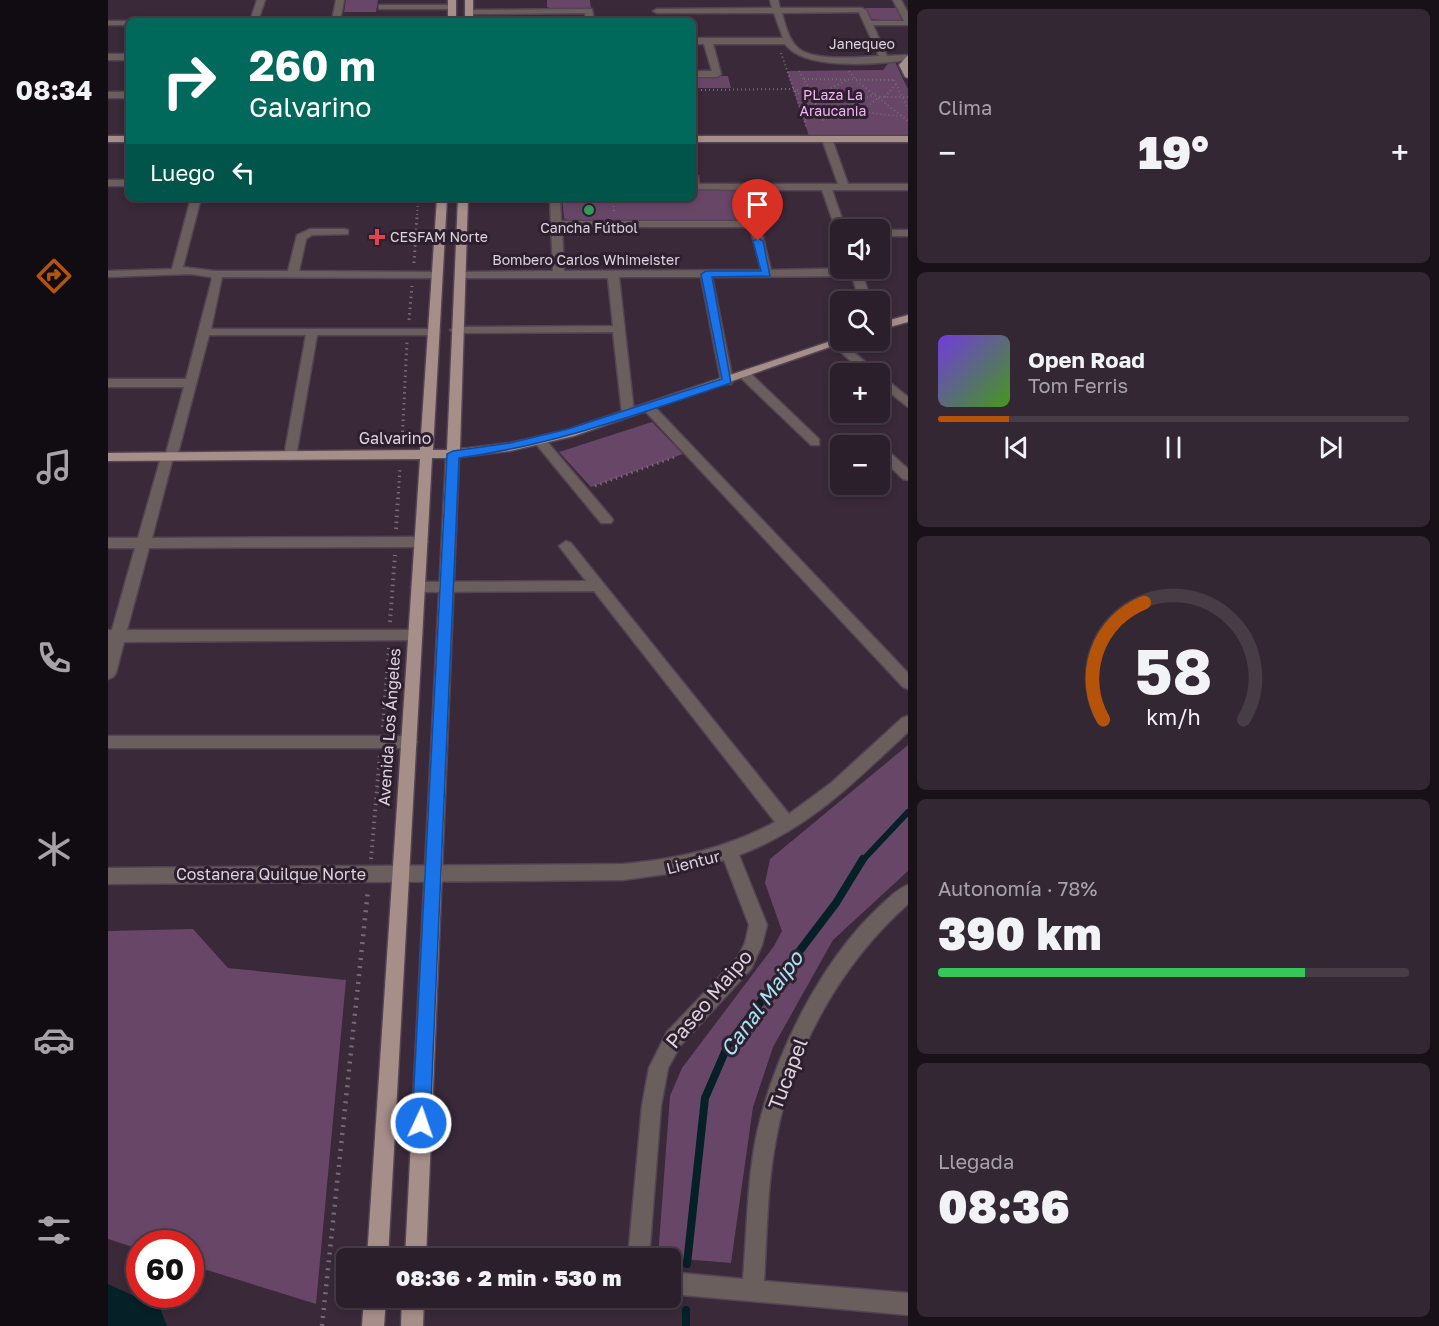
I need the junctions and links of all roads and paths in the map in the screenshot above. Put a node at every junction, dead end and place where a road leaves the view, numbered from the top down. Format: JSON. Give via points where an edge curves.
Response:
{"nodes":[{"id":1,"x":261,"y":0,"type":"edge"},
{"id":2,"x":340,"y":0,"type":"edge"},
{"id":3,"x":469,"y":0,"type":"edge"},
{"id":4,"x":543,"y":0,"type":"edge"},
{"id":5,"x":655,"y":0,"type":"edge"},
{"id":6,"x":696,"y":0,"type":"edge"},
{"id":7,"x":774,"y":0,"type":"edge"},
{"id":8,"x":897,"y":0,"type":"edge"},
{"id":9,"x":452,"y":4,"type":"edge"},
{"id":10,"x":382,"y":7,"type":"dead end"},
{"id":11,"x":543,"y":11,"type":"junction"},
{"id":12,"x":657,"y":11,"type":"junction"},
{"id":13,"x":699,"y":11,"type":"junction"},
{"id":14,"x":777,"y":11,"type":"junction"},
{"id":15,"x":469,"y":16,"type":"edge"},
{"id":16,"x":255,"y":18,"type":"edge"},
{"id":17,"x":337,"y":18,"type":"edge"},
{"id":18,"x":590,"y":18,"type":"edge"},
{"id":19,"x":658,"y":18,"type":"edge"},
{"id":20,"x":908,"y":22,"type":"edge"},
{"id":21,"x":108,"y":23,"type":"edge"},
{"id":22,"x":126,"y":23,"type":"edge"},
{"id":23,"x":868,"y":23,"type":"junction"},
{"id":24,"x":696,"y":41,"type":"edge"},
{"id":25,"x":708,"y":41,"type":"junction"},
{"id":26,"x":777,"y":41,"type":"junction"},
{"id":27,"x":788,"y":41,"type":"junction"},
{"id":28,"x":108,"y":57,"type":"edge"},
{"id":29,"x":126,"y":57,"type":"edge"},
{"id":30,"x":884,"y":58,"type":"junction"},
{"id":31,"x":907,"y":58,"type":"edge"},
{"id":32,"x":849,"y":70,"type":"dead end"},
{"id":33,"x":799,"y":71,"type":"dead end"},
{"id":34,"x":696,"y":74,"type":"edge"},
{"id":35,"x":908,"y":75,"type":"edge"},
{"id":36,"x":804,"y":79,"type":"junction"},
{"id":37,"x":848,"y":80,"type":"junction"},
{"id":38,"x":852,"y":80,"type":"junction"},
{"id":39,"x":894,"y":80,"type":"junction"},
{"id":40,"x":896,"y":84,"type":"junction"},
{"id":41,"x":696,"y":90,"type":"edge"},
{"id":42,"x":793,"y":90,"type":"junction"},
{"id":43,"x":875,"y":94,"type":"junction"},
{"id":44,"x":108,"y":95,"type":"edge"},
{"id":45,"x":126,"y":95,"type":"edge"},
{"id":46,"x":813,"y":95,"type":"junction"},
{"id":47,"x":879,"y":97,"type":"junction"},
{"id":48,"x":885,"y":97,"type":"junction"},
{"id":49,"x":902,"y":97,"type":"junction"},
{"id":50,"x":908,"y":97,"type":"edge"},
{"id":51,"x":817,"y":106,"type":"junction"},
{"id":52,"x":844,"y":108,"type":"junction"},
{"id":53,"x":908,"y":110,"type":"edge"},
{"id":54,"x":865,"y":112,"type":"junction"},
{"id":55,"x":897,"y":116,"type":"junction"},
{"id":56,"x":822,"y":120,"type":"junction"},
{"id":57,"x":908,"y":121,"type":"edge"},
{"id":58,"x":805,"y":122,"type":"junction"},
{"id":59,"x":826,"y":134,"type":"junction"},
{"id":60,"x":108,"y":139,"type":"edge"},
{"id":61,"x":126,"y":139,"type":"edge"},
{"id":62,"x":696,"y":139,"type":"edge"},
{"id":63,"x":908,"y":139,"type":"edge"},
{"id":64,"x":696,"y":182,"type":"edge"},
{"id":65,"x":108,"y":183,"type":"edge"},
{"id":66,"x":126,"y":183,"type":"edge"},
{"id":67,"x":826,"y":186,"type":"junction"},
{"id":68,"x":745,"y":187,"type":"junction"},
{"id":69,"x":844,"y":187,"type":"junction"},
{"id":70,"x":908,"y":187,"type":"edge"},
{"id":71,"x":195,"y":201,"type":"edge"},
{"id":72,"x":418,"y":201,"type":"edge"},
{"id":73,"x":442,"y":201,"type":"edge"},
{"id":74,"x":463,"y":201,"type":"edge"},
{"id":75,"x":555,"y":201,"type":"edge"},
{"id":76,"x":837,"y":219,"type":"edge"},
{"id":77,"x":556,"y":224,"type":"junction"},
{"id":78,"x":754,"y":224,"type":"junction"},
{"id":79,"x":344,"y":232,"type":"dead end"},
{"id":80,"x":890,"y":233,"type":"edge"},
{"id":81,"x":908,"y":233,"type":"edge"},
{"id":82,"x":186,"y":272,"type":"junction"},
{"id":83,"x":830,"y":272,"type":"edge"},
{"id":84,"x":108,"y":274,"type":"edge"},
{"id":85,"x":214,"y":274,"type":"junction"},
{"id":86,"x":293,"y":274,"type":"junction"},
{"id":87,"x":706,"y":274,"type":"junction"},
{"id":88,"x":767,"y":274,"type":"junction"},
{"id":89,"x":413,"y":275,"type":"junction"},
{"id":90,"x":437,"y":275,"type":"junction"},
{"id":91,"x":460,"y":275,"type":"junction"},
{"id":92,"x":559,"y":275,"type":"junction"},
{"id":93,"x":613,"y":275,"type":"junction"},
{"id":94,"x":908,"y":318,"type":"edge"},
{"id":95,"x":890,"y":324,"type":"edge"},
{"id":96,"x":619,"y":329,"type":"junction"},
{"id":97,"x":456,"y":330,"type":"junction"},
{"id":98,"x":204,"y":332,"type":"junction"},
{"id":99,"x":312,"y":332,"type":"junction"},
{"id":100,"x":408,"y":332,"type":"junction"},
{"id":101,"x":434,"y":332,"type":"junction"},
{"id":102,"x":830,"y":346,"type":"edge"},
{"id":103,"x":850,"y":351,"type":"edge"},
{"id":104,"x":862,"y":363,"type":"edge"},
{"id":105,"x":746,"y":376,"type":"junction"},
{"id":106,"x":727,"y":381,"type":"junction"},
{"id":107,"x":108,"y":383,"type":"edge"},
{"id":108,"x":190,"y":383,"type":"junction"},
{"id":109,"x":890,"y":387,"type":"edge"},
{"id":110,"x":908,"y":403,"type":"edge"},
{"id":111,"x":649,"y":408,"type":"junction"},
{"id":112,"x":628,"y":413,"type":"junction"},
{"id":113,"x":540,"y":441,"type":"junction"},
{"id":114,"x":815,"y":442,"type":"dead end"},
{"id":115,"x":690,"y":451,"type":"junction"},
{"id":116,"x":426,"y":454,"type":"junction"},
{"id":117,"x":453,"y":454,"type":"junction"},
{"id":118,"x":401,"y":455,"type":"junction"},
{"id":119,"x":290,"y":456,"type":"junction"},
{"id":120,"x":108,"y":457,"type":"edge"},
{"id":121,"x":169,"y":457,"type":"junction"},
{"id":122,"x":890,"y":459,"type":"edge"},
{"id":123,"x":908,"y":476,"type":"edge"},
{"id":124,"x":581,"y":491,"type":"junction"},
{"id":125,"x":606,"y":520,"type":"dead end"},
{"id":126,"x":395,"y":542,"type":"junction"},
{"id":127,"x":421,"y":542,"type":"junction"},
{"id":128,"x":108,"y":543,"type":"edge"},
{"id":129,"x":144,"y":543,"type":"junction"},
{"id":130,"x":566,"y":546,"type":"dead end"},
{"id":131,"x":418,"y":586,"type":"junction"},
{"id":132,"x":447,"y":586,"type":"junction"},
{"id":133,"x":598,"y":586,"type":"junction"},
{"id":134,"x":113,"y":636,"type":"edge"},
{"id":135,"x":389,"y":636,"type":"junction"},
{"id":136,"x":415,"y":636,"type":"junction"},
{"id":137,"x":108,"y":673,"type":"edge"},
{"id":138,"x":908,"y":683,"type":"edge"},
{"id":139,"x":908,"y":722,"type":"edge"},
{"id":140,"x":108,"y":742,"type":"edge"},
{"id":141,"x":382,"y":742,"type":"junction"},
{"id":142,"x":409,"y":742,"type":"junction"},
{"id":143,"x":787,"y":825,"type":"junction"},
{"id":144,"x":729,"y":852,"type":"junction"},
{"id":145,"x":433,"y":873,"type":"junction"},
{"id":146,"x":370,"y":874,"type":"junction"},
{"id":147,"x":400,"y":874,"type":"junction"},
{"id":148,"x":108,"y":876,"type":"edge"},
{"id":149,"x":908,"y":893,"type":"edge"},
{"id":150,"x":378,"y":1248,"type":"edge"},
{"id":151,"x":415,"y":1248,"type":"edge"},
{"id":152,"x":640,"y":1248,"type":"edge"},
{"id":153,"x":681,"y":1284,"type":"edge"},
{"id":154,"x":753,"y":1289,"type":"junction"},
{"id":155,"x":908,"y":1304,"type":"edge"},
{"id":156,"x":374,"y":1308,"type":"edge"},
{"id":157,"x":413,"y":1308,"type":"edge"},
{"id":158,"x":322,"y":1326,"type":"edge"},
{"id":159,"x":373,"y":1326,"type":"edge"},
{"id":160,"x":412,"y":1326,"type":"edge"}],
"edges":[{"from":1,"to":16,"type":"street"},
{"from":2,"to":17,"type":"street"},
{"from":3,"to":15,"type":"main road"},
{"from":4,"to":11,"type":"street"},
{"from":5,"to":12,"type":"street"},
{"from":6,"to":13,"type":"street"},
{"from":7,"to":14,"type":"street"},
{"from":8,"to":20,"type":"street"},
{"from":9,"to":10,"type":"street"},
{"from":11,"to":15,"type":"street"},
{"from":11,"to":18,"type":"street","via":[[589,11]]},
{"from":12,"to":13,"type":"street"},
{"from":12,"to":19,"type":"street"},
{"from":13,"to":14,"type":"street"},
{"from":14,"to":23,"type":"street","via":[[862,10]]},
{"from":14,"to":27,"type":"street"},
{"from":20,"to":23,"type":"street"},
{"from":21,"to":22,"type":"street"},
{"from":23,"to":30,"type":"street"},
{"from":24,"to":25,"type":"street"},
{"from":25,"to":26,"type":"street"},
{"from":25,"to":34,"type":"street","via":[[717,74]]},
{"from":26,"to":27,"type":"street"},
{"from":26,"to":42,"type":"path"},
{"from":27,"to":30,"type":"street","name":"Janequeo","via":[[797,52],[815,58]]},
{"from":28,"to":29,"type":"street"},
{"from":30,"to":31,"type":"street","name":"Janequeo"},
{"from":30,"to":39,"type":"path"},
{"from":31,"to":35,"type":"main road","via":[[903,65]]},
{"from":32,"to":38,"type":"path"},
{"from":33,"to":36,"type":"path"},
{"from":36,"to":37,"type":"path"},
{"from":36,"to":46,"type":"path"},
{"from":37,"to":38,"type":"path"},
{"from":37,"to":46,"type":"path"},
{"from":38,"to":39,"type":"path"},
{"from":38,"to":43,"type":"path"},
{"from":39,"to":40,"type":"path"},
{"from":40,"to":48,"type":"path"},
{"from":40,"to":49,"type":"path"},
{"from":41,"to":42,"type":"path"},
{"from":42,"to":46,"type":"path"},
{"from":42,"to":51,"type":"path"},
{"from":42,"to":58,"type":"path"},
{"from":43,"to":47,"type":"path"},
{"from":43,"to":52,"type":"path"},
{"from":44,"to":45,"type":"street"},
{"from":46,"to":51,"type":"path"},
{"from":47,"to":48,"type":"path"},
{"from":47,"to":54,"type":"path"},
{"from":47,"to":55,"type":"path"},
{"from":48,"to":49,"type":"path"},
{"from":49,"to":50,"type":"path"},
{"from":49,"to":53,"type":"path"},
{"from":51,"to":52,"type":"path"},
{"from":51,"to":56,"type":"path"},
{"from":51,"to":58,"type":"path"},
{"from":52,"to":54,"type":"path"},
{"from":54,"to":55,"type":"path"},
{"from":54,"to":56,"type":"path"},
{"from":55,"to":57,"type":"path"},
{"from":56,"to":59,"type":"path"},
{"from":58,"to":59,"type":"path","via":[[807,129]]},
{"from":59,"to":62,"type":"main road"},
{"from":59,"to":63,"type":"main road"},
{"from":59,"to":69,"type":"street"},
{"from":60,"to":61,"type":"main road"},
{"from":64,"to":68,"type":"street"},
{"from":65,"to":66,"type":"street"},
{"from":67,"to":68,"type":"street"},
{"from":67,"to":69,"type":"street"},
{"from":67,"to":76,"type":"street"},
{"from":68,"to":78,"type":"street"},
{"from":69,"to":70,"type":"street"},
{"from":71,"to":82,"type":"street","via":[[178,266]]},
{"from":72,"to":89,"type":"path"},
{"from":73,"to":90,"type":"main road","name":"Avenida Los Ángeles"},
{"from":74,"to":91,"type":"main road"},
{"from":75,"to":77,"type":"street"},
{"from":77,"to":78,"type":"street"},
{"from":77,"to":92,"type":"street"},
{"from":78,"to":88,"type":"street"},
{"from":79,"to":86,"type":"street","via":[[310,232],[301,237]]},
{"from":80,"to":81,"type":"street"},
{"from":82,"to":84,"type":"street"},
{"from":82,"to":85,"type":"street"},
{"from":83,"to":88,"type":"street","name":"Bombero Carlos Whimeister"},
{"from":85,"to":86,"type":"street"},
{"from":85,"to":98,"type":"street","via":[[218,279]]},
{"from":86,"to":89,"type":"street"},
{"from":87,"to":88,"type":"street","name":"Bombero Carlos Whimeister"},
{"from":87,"to":93,"type":"street","name":"Bombero Carlos Whimeister"},
{"from":87,"to":106,"type":"street"},
{"from":89,"to":90,"type":"street"},
{"from":89,"to":100,"type":"path"},
{"from":90,"to":101,"type":"main road","name":"Avenida Los Ángeles"},
{"from":91,"to":92,"type":"street","name":"Bombero Carlos Whimeister"},
{"from":91,"to":97,"type":"main road"},
{"from":92,"to":93,"type":"street","name":"Bombero Carlos Whimeister"},
{"from":93,"to":96,"type":"street"},
{"from":94,"to":95,"type":"main road"},
{"from":96,"to":97,"type":"street"},
{"from":96,"to":112,"type":"street"},
{"from":97,"to":117,"type":"main road"},
{"from":98,"to":99,"type":"street"},
{"from":98,"to":108,"type":"street"},
{"from":99,"to":100,"type":"street"},
{"from":99,"to":119,"type":"street"},
{"from":100,"to":101,"type":"street"},
{"from":100,"to":118,"type":"path"},
{"from":101,"to":116,"type":"main road","name":"Avenida Los Ángeles"},
{"from":102,"to":105,"type":"main road","name":"Galvarino"},
{"from":103,"to":104,"type":"street"},
{"from":105,"to":106,"type":"main road","name":"Galvarino"},
{"from":105,"to":114,"type":"street"},
{"from":106,"to":111,"type":"main road","name":"Galvarino"},
{"from":107,"to":108,"type":"street"},
{"from":108,"to":121,"type":"street"},
{"from":109,"to":110,"type":"street"},
{"from":111,"to":112,"type":"main road","name":"Galvarino"},
{"from":111,"to":115,"type":"street"},
{"from":112,"to":113,"type":"main road","name":"Galvarino"},
{"from":113,"to":117,"type":"main road","name":"Galvarino"},
{"from":113,"to":124,"type":"street"},
{"from":115,"to":124,"type":"path"},
{"from":115,"to":138,"type":"street"},
{"from":116,"to":117,"type":"main road","name":"Galvarino"},
{"from":116,"to":118,"type":"main road","name":"Galvarino"},
{"from":116,"to":127,"type":"main road","name":"Avenida Los Ángeles"},
{"from":117,"to":132,"type":"main road"},
{"from":118,"to":119,"type":"main road","name":"Galvarino"},
{"from":118,"to":126,"type":"path"},
{"from":119,"to":121,"type":"main road","name":"Galvarino"},
{"from":120,"to":121,"type":"main road","name":"Galvarino"},
{"from":121,"to":129,"type":"street"},
{"from":122,"to":123,"type":"street"},
{"from":124,"to":125,"type":"street"},
{"from":126,"to":127,"type":"street"},
{"from":126,"to":129,"type":"street"},
{"from":126,"to":135,"type":"path"},
{"from":127,"to":131,"type":"main road","name":"Avenida Los Ángeles"},
{"from":128,"to":129,"type":"street"},
{"from":129,"to":134,"type":"street"},
{"from":130,"to":133,"type":"street"},
{"from":131,"to":132,"type":"street"},
{"from":131,"to":136,"type":"main road","name":"Avenida Los Ángeles"},
{"from":132,"to":133,"type":"street"},
{"from":132,"to":145,"type":"main road"},
{"from":133,"to":143,"type":"street"},
{"from":134,"to":135,"type":"street"},
{"from":134,"to":137,"type":"street"},
{"from":135,"to":136,"type":"street"},
{"from":135,"to":141,"type":"path"},
{"from":136,"to":142,"type":"main road","name":"Avenida Los Ángeles"},
{"from":139,"to":143,"type":"street","name":"Lientur","via":[[814,807]]},
{"from":140,"to":141,"type":"street"},
{"from":141,"to":142,"type":"street"},
{"from":141,"to":146,"type":"path"},
{"from":142,"to":147,"type":"main road","name":"Avenida Los Ángeles"},
{"from":143,"to":144,"type":"street","name":"Lientur"},
{"from":144,"to":145,"type":"street","name":"Lientur","via":[[660,870]]},
{"from":144,"to":152,"type":"street","name":"Paseo Maipo","via":[[759,926],[757,936],[742,965],[672,1042],[657,1073]]},
{"from":145,"to":147,"type":"street","name":"Costanera Quilque Norte"},
{"from":145,"to":151,"type":"main road"},
{"from":146,"to":147,"type":"street","name":"Costanera Quilque Norte"},
{"from":146,"to":148,"type":"street","name":"Costanera Quilque Norte"},
{"from":146,"to":158,"type":"path"},
{"from":147,"to":150,"type":"main road","name":"Avenida Los Ángeles"},
{"from":149,"to":154,"type":"street","name":"Tucapel","via":[[863,936],[827,989],[806,1026],[778,1092],[766,1138]]},
{"from":153,"to":154,"type":"street"},
{"from":154,"to":155,"type":"street"},
{"from":156,"to":159,"type":"main road"},
{"from":157,"to":160,"type":"main road"}]}
